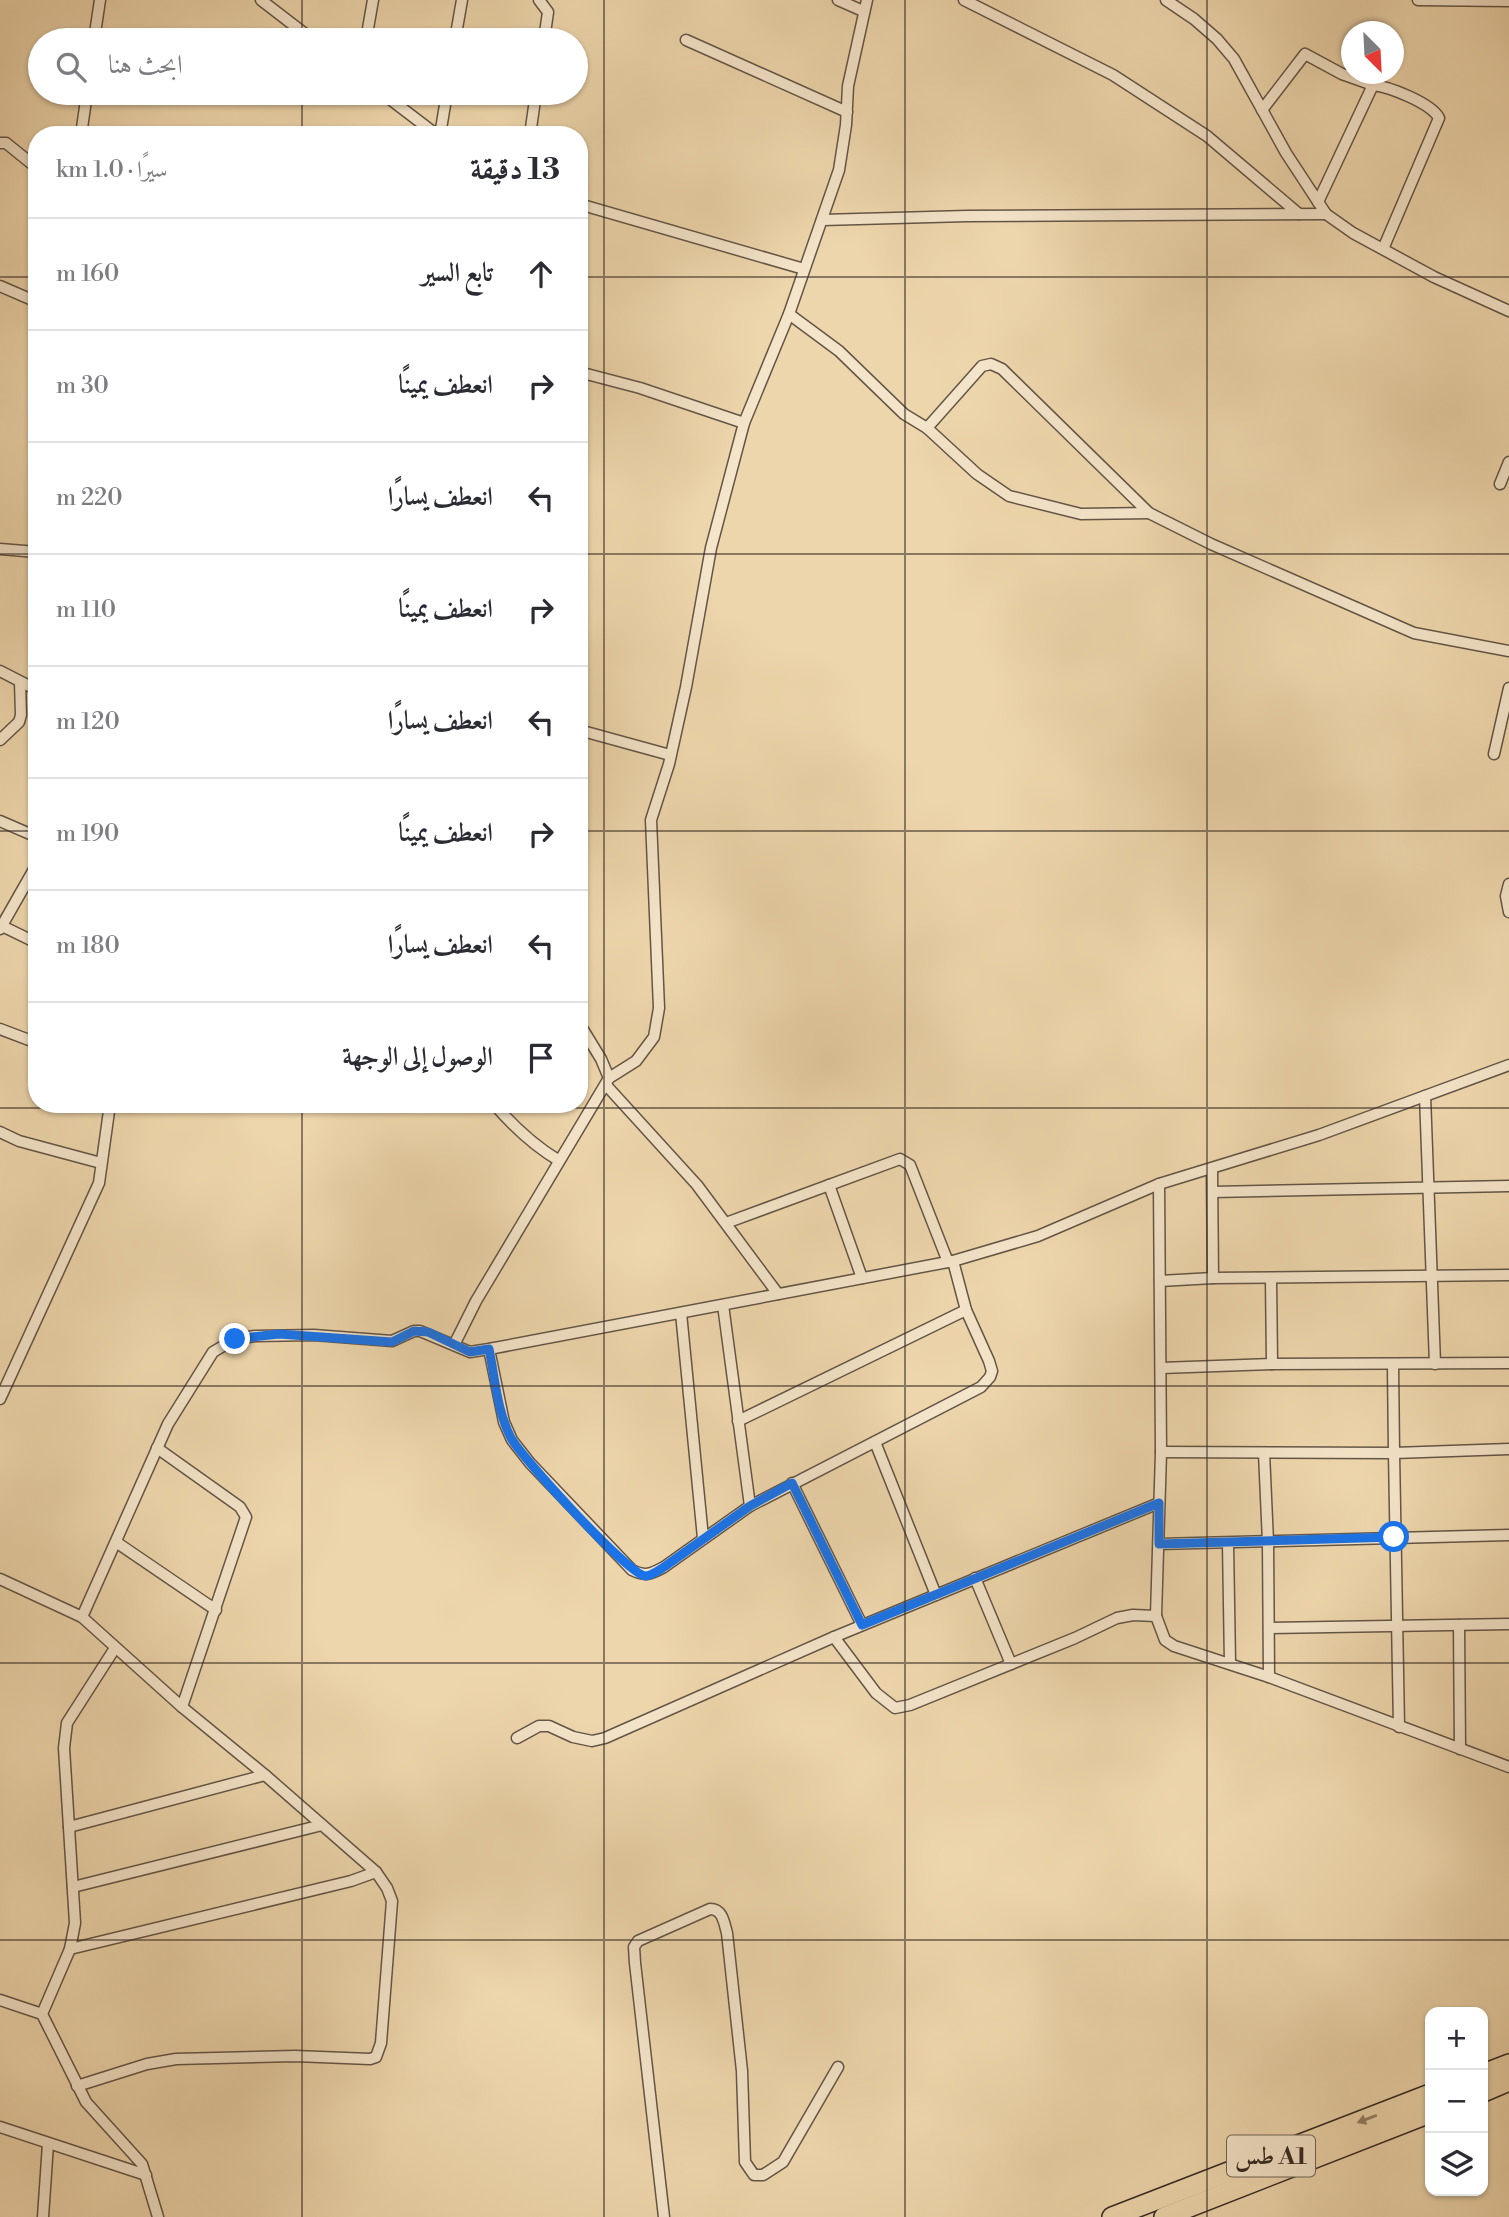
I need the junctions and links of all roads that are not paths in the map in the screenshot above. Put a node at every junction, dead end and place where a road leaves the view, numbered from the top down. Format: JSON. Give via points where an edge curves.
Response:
{"nodes":[{"id":1,"x":100,"y":0,"type":"edge"},
{"id":2,"x":261,"y":0,"type":"edge"},
{"id":3,"x":282,"y":0,"type":"edge"},
{"id":4,"x":373,"y":0,"type":"edge"},
{"id":5,"x":462,"y":0,"type":"edge"},
{"id":6,"x":539,"y":0,"type":"edge"},
{"id":7,"x":838,"y":0,"type":"edge"},
{"id":8,"x":1166,"y":0,"type":"edge"},
{"id":9,"x":1418,"y":0,"type":"edge"},
{"id":10,"x":969,"y":1,"type":"edge"},
{"id":11,"x":1450,"y":1,"type":"edge"},
{"id":12,"x":1509,"y":1,"type":"edge"},
{"id":13,"x":866,"y":3,"type":"edge"},
{"id":14,"x":279,"y":14,"type":"junction"},
{"id":15,"x":96,"y":28,"type":"edge"},
{"id":16,"x":297,"y":28,"type":"edge"},
{"id":17,"x":368,"y":28,"type":"edge"},
{"id":18,"x":458,"y":28,"type":"edge"},
{"id":19,"x":546,"y":28,"type":"edge"},
{"id":20,"x":686,"y":40,"type":"dead end"},
{"id":21,"x":1373,"y":85,"type":"junction"},
{"id":22,"x":85,"y":105,"type":"edge"},
{"id":23,"x":398,"y":105,"type":"edge"},
{"id":24,"x":444,"y":105,"type":"edge"},
{"id":25,"x":534,"y":105,"type":"edge"},
{"id":26,"x":1262,"y":110,"type":"junction"},
{"id":27,"x":847,"y":112,"type":"junction"},
{"id":28,"x":82,"y":126,"type":"edge"},
{"id":29,"x":426,"y":126,"type":"edge"},
{"id":30,"x":440,"y":126,"type":"edge"},
{"id":31,"x":531,"y":126,"type":"edge"},
{"id":32,"x":0,"y":144,"type":"edge"},
{"id":33,"x":28,"y":162,"type":"edge"},
{"id":34,"x":1318,"y":202,"type":"junction"},
{"id":35,"x":588,"y":207,"type":"edge"},
{"id":36,"x":1300,"y":214,"type":"junction"},
{"id":37,"x":1326,"y":214,"type":"junction"},
{"id":38,"x":822,"y":220,"type":"junction"},
{"id":39,"x":1383,"y":249,"type":"junction"},
{"id":40,"x":804,"y":269,"type":"junction"},
{"id":41,"x":0,"y":286,"type":"edge"},
{"id":42,"x":28,"y":298,"type":"edge"},
{"id":43,"x":1509,"y":311,"type":"edge"},
{"id":44,"x":789,"y":314,"type":"junction"},
{"id":45,"x":588,"y":374,"type":"edge"},
{"id":46,"x":744,"y":424,"type":"junction"},
{"id":47,"x":927,"y":428,"type":"junction"},
{"id":48,"x":1509,"y":461,"type":"edge"},
{"id":49,"x":1500,"y":484,"type":"dead end"},
{"id":50,"x":1149,"y":513,"type":"junction"},
{"id":51,"x":0,"y":549,"type":"edge"},
{"id":52,"x":28,"y":551,"type":"edge"},
{"id":53,"x":1509,"y":650,"type":"edge"},
{"id":54,"x":0,"y":671,"type":"edge"},
{"id":55,"x":20,"y":682,"type":"junction"},
{"id":56,"x":28,"y":686,"type":"edge"},
{"id":57,"x":1509,"y":688,"type":"edge"},
{"id":58,"x":588,"y":732,"type":"edge"},
{"id":59,"x":0,"y":740,"type":"edge"},
{"id":60,"x":1494,"y":754,"type":"dead end"},
{"id":61,"x":670,"y":755,"type":"junction"},
{"id":62,"x":0,"y":821,"type":"edge"},
{"id":63,"x":28,"y":833,"type":"edge"},
{"id":64,"x":28,"y":880,"type":"edge"},
{"id":65,"x":1509,"y":884,"type":"edge"},
{"id":66,"x":1509,"y":912,"type":"edge"},
{"id":67,"x":1,"y":928,"type":"edge"},
{"id":68,"x":28,"y":939,"type":"edge"},
{"id":69,"x":0,"y":1029,"type":"edge"},
{"id":70,"x":588,"y":1038,"type":"edge"},
{"id":71,"x":28,"y":1040,"type":"edge"},
{"id":72,"x":1509,"y":1065,"type":"edge"},
{"id":73,"x":608,"y":1082,"type":"junction"},
{"id":74,"x":1425,"y":1096,"type":"junction"},
{"id":75,"x":109,"y":1113,"type":"edge"},
{"id":76,"x":502,"y":1113,"type":"edge"},
{"id":77,"x":0,"y":1132,"type":"edge"},
{"id":78,"x":558,"y":1160,"type":"junction"},
{"id":79,"x":101,"y":1163,"type":"junction"},
{"id":80,"x":1212,"y":1170,"type":"junction"},
{"id":81,"x":1159,"y":1184,"type":"junction"},
{"id":82,"x":829,"y":1185,"type":"junction"},
{"id":83,"x":1509,"y":1186,"type":"edge"},
{"id":84,"x":1428,"y":1188,"type":"junction"},
{"id":85,"x":1213,"y":1192,"type":"junction"},
{"id":86,"x":726,"y":1223,"type":"junction"},
{"id":87,"x":951,"y":1262,"type":"junction"},
{"id":88,"x":1509,"y":1275,"type":"edge"},
{"id":89,"x":1430,"y":1276,"type":"junction"},
{"id":90,"x":862,"y":1278,"type":"junction"},
{"id":91,"x":1213,"y":1278,"type":"junction"},
{"id":92,"x":1271,"y":1278,"type":"junction"},
{"id":93,"x":1160,"y":1281,"type":"junction"},
{"id":94,"x":778,"y":1294,"type":"junction"},
{"id":95,"x":723,"y":1305,"type":"junction"},
{"id":96,"x":966,"y":1310,"type":"junction"},
{"id":97,"x":681,"y":1313,"type":"junction"},
{"id":98,"x":454,"y":1345,"type":"junction"},
{"id":99,"x":489,"y":1349,"type":"junction"},
{"id":100,"x":1509,"y":1363,"type":"edge"},
{"id":101,"x":1272,"y":1364,"type":"junction"},
{"id":102,"x":1435,"y":1364,"type":"junction"},
{"id":103,"x":1393,"y":1365,"type":"junction"},
{"id":104,"x":1161,"y":1368,"type":"junction"},
{"id":105,"x":0,"y":1399,"type":"edge"},
{"id":106,"x":738,"y":1421,"type":"junction"},
{"id":107,"x":876,"y":1442,"type":"junction"},
{"id":108,"x":157,"y":1448,"type":"junction"},
{"id":109,"x":1509,"y":1449,"type":"edge"},
{"id":110,"x":1161,"y":1452,"type":"junction"},
{"id":111,"x":1394,"y":1452,"type":"junction"},
{"id":112,"x":1264,"y":1453,"type":"junction"},
{"id":113,"x":792,"y":1483,"type":"junction"},
{"id":114,"x":1159,"y":1503,"type":"junction"},
{"id":115,"x":750,"y":1506,"type":"junction"},
{"id":116,"x":1509,"y":1535,"type":"edge"},
{"id":117,"x":1394,"y":1537,"type":"junction"},
{"id":118,"x":703,"y":1538,"type":"junction"},
{"id":119,"x":116,"y":1542,"type":"junction"},
{"id":120,"x":1268,"y":1542,"type":"junction"},
{"id":121,"x":1228,"y":1543,"type":"junction"},
{"id":122,"x":1159,"y":1544,"type":"junction"},
{"id":123,"x":975,"y":1578,"type":"junction"},
{"id":124,"x":0,"y":1579,"type":"edge"},
{"id":125,"x":936,"y":1595,"type":"junction"},
{"id":126,"x":216,"y":1610,"type":"junction"},
{"id":127,"x":1156,"y":1616,"type":"junction"},
{"id":128,"x":82,"y":1617,"type":"junction"},
{"id":129,"x":1509,"y":1624,"type":"edge"},
{"id":130,"x":862,"y":1625,"type":"junction"},
{"id":131,"x":1459,"y":1625,"type":"junction"},
{"id":132,"x":1396,"y":1626,"type":"junction"},
{"id":133,"x":1269,"y":1628,"type":"junction"},
{"id":134,"x":834,"y":1637,"type":"junction"},
{"id":135,"x":115,"y":1648,"type":"junction"},
{"id":136,"x":1011,"y":1664,"type":"junction"},
{"id":137,"x":1230,"y":1664,"type":"junction"},
{"id":138,"x":1269,"y":1677,"type":"junction"},
{"id":139,"x":182,"y":1707,"type":"junction"},
{"id":140,"x":1399,"y":1727,"type":"junction"},
{"id":141,"x":517,"y":1738,"type":"dead end"},
{"id":142,"x":1460,"y":1749,"type":"junction"},
{"id":143,"x":1509,"y":1767,"type":"edge"},
{"id":144,"x":265,"y":1776,"type":"junction"},
{"id":145,"x":322,"y":1825,"type":"junction"},
{"id":146,"x":69,"y":1827,"type":"junction"},
{"id":147,"x":376,"y":1872,"type":"junction"},
{"id":148,"x":73,"y":1887,"type":"junction"},
{"id":149,"x":70,"y":1949,"type":"junction"},
{"id":150,"x":0,"y":2000,"type":"edge"},
{"id":151,"x":42,"y":2014,"type":"junction"},
{"id":152,"x":1509,"y":2064,"type":"edge"},
{"id":153,"x":838,"y":2067,"type":"dead end"},
{"id":154,"x":1488,"y":2072,"type":"edge"},
{"id":155,"x":1509,"y":2081,"type":"edge"},
{"id":156,"x":77,"y":2086,"type":"junction"},
{"id":157,"x":1488,"y":2090,"type":"edge"},
{"id":158,"x":1425,"y":2096,"type":"edge"},
{"id":159,"x":1425,"y":2115,"type":"edge"},
{"id":160,"x":0,"y":2127,"type":"edge"},
{"id":161,"x":48,"y":2144,"type":"junction"},
{"id":162,"x":146,"y":2175,"type":"junction"},
{"id":163,"x":1189,"y":2197,"type":"junction"},
{"id":164,"x":43,"y":2217,"type":"edge"},
{"id":165,"x":158,"y":2217,"type":"edge"},
{"id":166,"x":664,"y":2217,"type":"edge"},
{"id":167,"x":1112,"y":2217,"type":"edge"},
{"id":168,"x":1164,"y":2217,"type":"edge"}],
"edges":[{"from":1,"to":15,"type":"street"},
{"from":2,"to":14,"type":"street"},
{"from":3,"to":14,"type":"street"},
{"from":4,"to":17,"type":"street"},
{"from":5,"to":18,"type":"street"},
{"from":6,"to":19,"type":"street","via":[[548,12]]},
{"from":7,"to":13,"type":"street"},
{"from":8,"to":26,"type":"street","via":[[1217,39],[1234,59]]},
{"from":9,"to":11,"type":"street"},
{"from":10,"to":36,"type":"street","via":[[1113,75],[1207,136]]},
{"from":11,"to":12,"type":"street"},
{"from":13,"to":27,"type":"street"},
{"from":14,"to":16,"type":"street"},
{"from":20,"to":27,"type":"street"},
{"from":21,"to":26,"type":"street","via":[[1305,54]]},
{"from":21,"to":34,"type":"street"},
{"from":21,"to":39,"type":"street","via":[[1425,105],[1439,118]]},
{"from":22,"to":28,"type":"street"},
{"from":23,"to":29,"type":"street"},
{"from":24,"to":30,"type":"street"},
{"from":25,"to":31,"type":"street"},
{"from":26,"to":34,"type":"street"},
{"from":27,"to":38,"type":"street","via":[[839,170]]},
{"from":32,"to":33,"type":"street"},
{"from":34,"to":37,"type":"street"},
{"from":35,"to":40,"type":"street"},
{"from":36,"to":37,"type":"street"},
{"from":36,"to":38,"type":"street"},
{"from":37,"to":39,"type":"street"},
{"from":38,"to":40,"type":"street"},
{"from":39,"to":43,"type":"street"},
{"from":40,"to":44,"type":"street"},
{"from":41,"to":42,"type":"street"},
{"from":44,"to":46,"type":"street"},
{"from":44,"to":47,"type":"street","via":[[839,351],[904,414]]},
{"from":45,"to":46,"type":"street"},
{"from":46,"to":61,"type":"street","via":[[711,548]]},
{"from":47,"to":50,"type":"street","via":[[1009,496],[1081,514]]},
{"from":47,"to":50,"type":"street","via":[[982,366],[991,364],[1002,369]]},
{"from":48,"to":49,"type":"street"},
{"from":50,"to":53,"type":"street","via":[[1414,633]]},
{"from":51,"to":52,"type":"street"},
{"from":54,"to":55,"type":"street"},
{"from":55,"to":56,"type":"street"},
{"from":55,"to":59,"type":"street","via":[[19,722]]},
{"from":57,"to":60,"type":"street"},
{"from":58,"to":61,"type":"street"},
{"from":61,"to":73,"type":"street","via":[[652,820],[659,1008],[654,1037],[636,1061]]},
{"from":62,"to":63,"type":"street"},
{"from":64,"to":67,"type":"street"},
{"from":65,"to":66,"type":"street"},
{"from":67,"to":68,"type":"street"},
{"from":69,"to":71,"type":"street"},
{"from":70,"to":73,"type":"street"},
{"from":72,"to":74,"type":"street"},
{"from":73,"to":78,"type":"street"},
{"from":73,"to":86,"type":"street"},
{"from":74,"to":80,"type":"street"},
{"from":74,"to":84,"type":"street"},
{"from":75,"to":79,"type":"street"},
{"from":76,"to":78,"type":"street"},
{"from":77,"to":79,"type":"street"},
{"from":78,"to":98,"type":"street"},
{"from":79,"to":105,"type":"street","via":[[99,1183]]},
{"from":80,"to":81,"type":"street"},
{"from":80,"to":85,"type":"street"},
{"from":81,"to":87,"type":"street","via":[[1038,1236]]},
{"from":81,"to":93,"type":"street"},
{"from":82,"to":86,"type":"street"},
{"from":82,"to":87,"type":"street","via":[[900,1159],[907,1161]]},
{"from":82,"to":90,"type":"street"},
{"from":83,"to":84,"type":"street"},
{"from":84,"to":85,"type":"street"},
{"from":84,"to":89,"type":"street"},
{"from":85,"to":91,"type":"street"},
{"from":86,"to":94,"type":"street"},
{"from":87,"to":90,"type":"street"},
{"from":87,"to":96,"type":"street"},
{"from":88,"to":89,"type":"street"},
{"from":89,"to":92,"type":"street"},
{"from":89,"to":102,"type":"street"},
{"from":90,"to":94,"type":"street"},
{"from":91,"to":92,"type":"street"},
{"from":91,"to":93,"type":"street"},
{"from":92,"to":101,"type":"street"},
{"from":93,"to":104,"type":"street"},
{"from":94,"to":95,"type":"street"},
{"from":95,"to":97,"type":"street"},
{"from":95,"to":106,"type":"street"},
{"from":96,"to":106,"type":"street"},
{"from":96,"to":107,"type":"street","via":[[989,1361],[990,1377],[981,1387]]},
{"from":97,"to":99,"type":"street"},
{"from":97,"to":118,"type":"street"},
{"from":98,"to":99,"type":"street","via":[[470,1352]]},
{"from":98,"to":108,"type":"street","via":[[420,1331],[392,1342],[279,1334],[235,1339],[205,1362]]},
{"from":99,"to":118,"type":"street","via":[[512,1440],[632,1570],[649,1575]]},
{"from":100,"to":102,"type":"street"},
{"from":101,"to":103,"type":"street"},
{"from":101,"to":104,"type":"street"},
{"from":102,"to":103,"type":"street"},
{"from":103,"to":111,"type":"street"},
{"from":104,"to":110,"type":"street"},
{"from":106,"to":115,"type":"street"},
{"from":107,"to":113,"type":"street"},
{"from":107,"to":125,"type":"street"},
{"from":108,"to":119,"type":"street"},
{"from":108,"to":126,"type":"street","via":[[240,1507],[246,1517]]},
{"from":109,"to":111,"type":"street"},
{"from":110,"to":112,"type":"street"},
{"from":110,"to":114,"type":"street"},
{"from":111,"to":112,"type":"street"},
{"from":111,"to":117,"type":"street"},
{"from":112,"to":120,"type":"street"},
{"from":113,"to":115,"type":"street"},
{"from":113,"to":130,"type":"street"},
{"from":114,"to":122,"type":"street"},
{"from":114,"to":123,"type":"street"},
{"from":115,"to":118,"type":"street"},
{"from":116,"to":117,"type":"street"},
{"from":117,"to":120,"type":"street"},
{"from":117,"to":132,"type":"street"},
{"from":119,"to":126,"type":"street"},
{"from":119,"to":128,"type":"street"},
{"from":120,"to":121,"type":"street"},
{"from":120,"to":133,"type":"street"},
{"from":121,"to":122,"type":"street"},
{"from":121,"to":137,"type":"street"},
{"from":122,"to":127,"type":"street"},
{"from":123,"to":125,"type":"street"},
{"from":123,"to":136,"type":"street"},
{"from":124,"to":128,"type":"street"},
{"from":125,"to":130,"type":"street"},
{"from":126,"to":139,"type":"street"},
{"from":127,"to":136,"type":"street","via":[[1117,1618]]},
{"from":127,"to":137,"type":"street","via":[[1165,1640],[1174,1646]]},
{"from":128,"to":135,"type":"street"},
{"from":129,"to":131,"type":"street"},
{"from":130,"to":134,"type":"street"},
{"from":131,"to":132,"type":"street"},
{"from":131,"to":142,"type":"street"},
{"from":132,"to":133,"type":"street"},
{"from":132,"to":140,"type":"street"},
{"from":133,"to":138,"type":"street"},
{"from":134,"to":136,"type":"street","via":[[876,1693],[895,1708]]},
{"from":134,"to":141,"type":"street","via":[[605,1738],[573,1737],[550,1726],[539,1726]]},
{"from":135,"to":139,"type":"street"},
{"from":135,"to":146,"type":"street","via":[[67,1723]]},
{"from":137,"to":138,"type":"street"},
{"from":138,"to":140,"type":"street"},
{"from":139,"to":144,"type":"street"},
{"from":140,"to":142,"type":"street"},
{"from":142,"to":143,"type":"street"},
{"from":144,"to":145,"type":"street"},
{"from":144,"to":146,"type":"street"},
{"from":145,"to":147,"type":"street"},
{"from":145,"to":148,"type":"street"},
{"from":146,"to":148,"type":"street"},
{"from":147,"to":149,"type":"street"},
{"from":147,"to":156,"type":"street","via":[[392,1901],[381,2043],[376,2057],[176,2059]]},
{"from":148,"to":149,"type":"street","via":[[75,1923]]},
{"from":149,"to":151,"type":"street"},
{"from":150,"to":151,"type":"street"},
{"from":151,"to":156,"type":"street"},
{"from":152,"to":154,"type":"highway"},
{"from":153,"to":166,"type":"street","via":[[783,2162],[763,2175],[754,2175],[745,2162],[742,2071],[727,1933],[720,1913],[710,1909],[638,1941],[635,1963]]},
{"from":155,"to":157,"type":"highway"},
{"from":156,"to":162,"type":"street","via":[[142,2164]]},
{"from":158,"to":163,"type":"highway","number":"طس A1","one_way":true},
{"from":159,"to":163,"type":"highway","number":"طس A1"},
{"from":160,"to":161,"type":"street"},
{"from":161,"to":162,"type":"street"},
{"from":161,"to":164,"type":"street"},
{"from":162,"to":165,"type":"street"},
{"from":163,"to":167,"type":"highway","number":"طس A1"},
{"from":163,"to":168,"type":"highway","number":"طس A1"}]}
